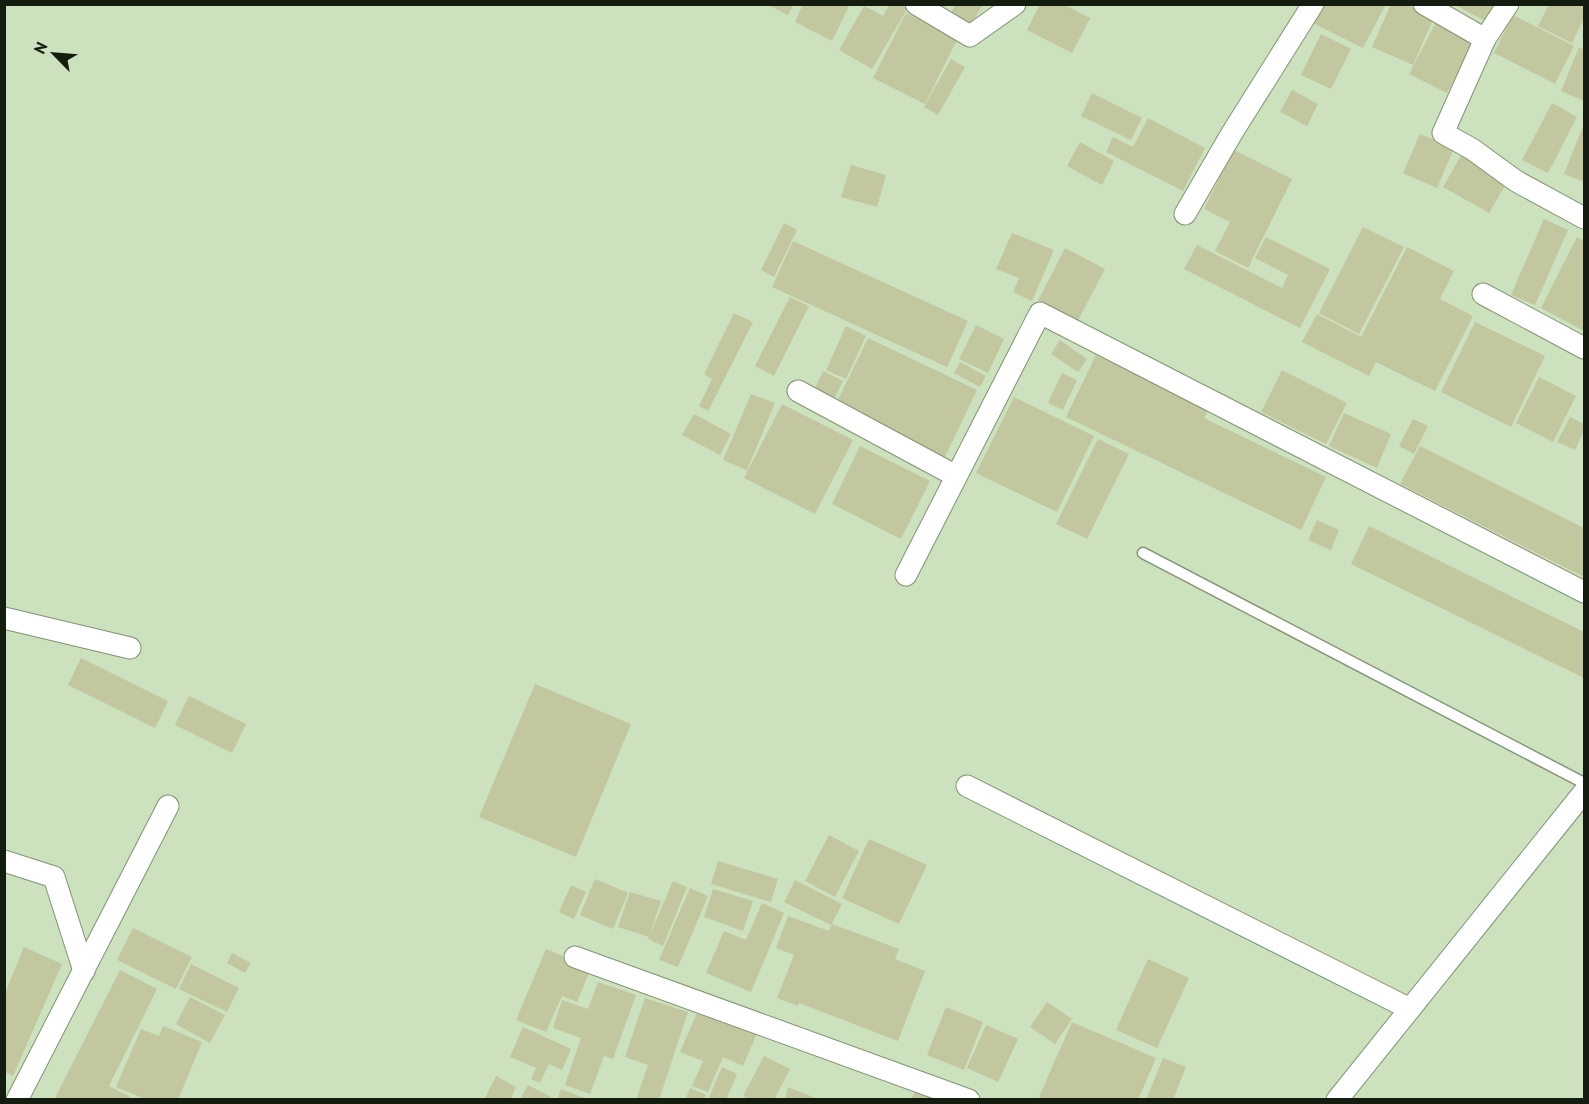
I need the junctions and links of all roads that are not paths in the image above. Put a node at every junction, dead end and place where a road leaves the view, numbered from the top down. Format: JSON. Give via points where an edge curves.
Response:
{"nodes":[{"id":1,"x":916,"y":4,"type":"edge"},
{"id":2,"x":1015,"y":4,"type":"edge"},
{"id":3,"x":1313,"y":4,"type":"edge"},
{"id":4,"x":1424,"y":4,"type":"edge"},
{"id":5,"x":1508,"y":4,"type":"edge"},
{"id":6,"x":1485,"y":39,"type":"junction"},
{"id":7,"x":1185,"y":214,"type":"dead end"},
{"id":8,"x":1584,"y":218,"type":"edge"},
{"id":9,"x":1483,"y":294,"type":"dead end"},
{"id":10,"x":1584,"y":348,"type":"edge"},
{"id":11,"x":798,"y":391,"type":"dead end"},
{"id":12,"x":956,"y":477,"type":"junction"},
{"id":13,"x":1143,"y":553,"type":"dead end"},
{"id":14,"x":906,"y":575,"type":"dead end"},
{"id":15,"x":1584,"y":592,"type":"edge"},
{"id":16,"x":4,"y":618,"type":"edge"},
{"id":17,"x":130,"y":648,"type":"dead end"},
{"id":18,"x":1584,"y":783,"type":"edge"},
{"id":19,"x":967,"y":786,"type":"dead end"},
{"id":20,"x":1584,"y":792,"type":"edge"},
{"id":21,"x":168,"y":806,"type":"dead end"},
{"id":22,"x":4,"y":861,"type":"edge"},
{"id":23,"x":575,"y":957,"type":"dead end"},
{"id":24,"x":84,"y":971,"type":"junction"},
{"id":25,"x":1410,"y":1009,"type":"junction"},
{"id":26,"x":17,"y":1100,"type":"edge"},
{"id":27,"x":969,"y":1100,"type":"edge"},
{"id":28,"x":1337,"y":1100,"type":"edge"}],
"edges":[{"from":1,"to":2,"type":"street","via":[[970,36]]},
{"from":3,"to":7,"type":"street"},
{"from":4,"to":6,"type":"street"},
{"from":5,"to":6,"type":"street"},
{"from":6,"to":8,"type":"street","via":[[1443,133],[1516,181]]},
{"from":9,"to":10,"type":"street"},
{"from":11,"to":12,"type":"street"},
{"from":12,"to":14,"type":"street"},
{"from":12,"to":15,"type":"street","via":[[1040,313]]},
{"from":13,"to":18,"type":"lane"},
{"from":16,"to":17,"type":"street"},
{"from":19,"to":25,"type":"street"},
{"from":20,"to":25,"type":"street"},
{"from":21,"to":24,"type":"street"},
{"from":22,"to":24,"type":"street","via":[[54,877]]},
{"from":23,"to":27,"type":"street"},
{"from":24,"to":26,"type":"street"},
{"from":25,"to":28,"type":"street"}]}
